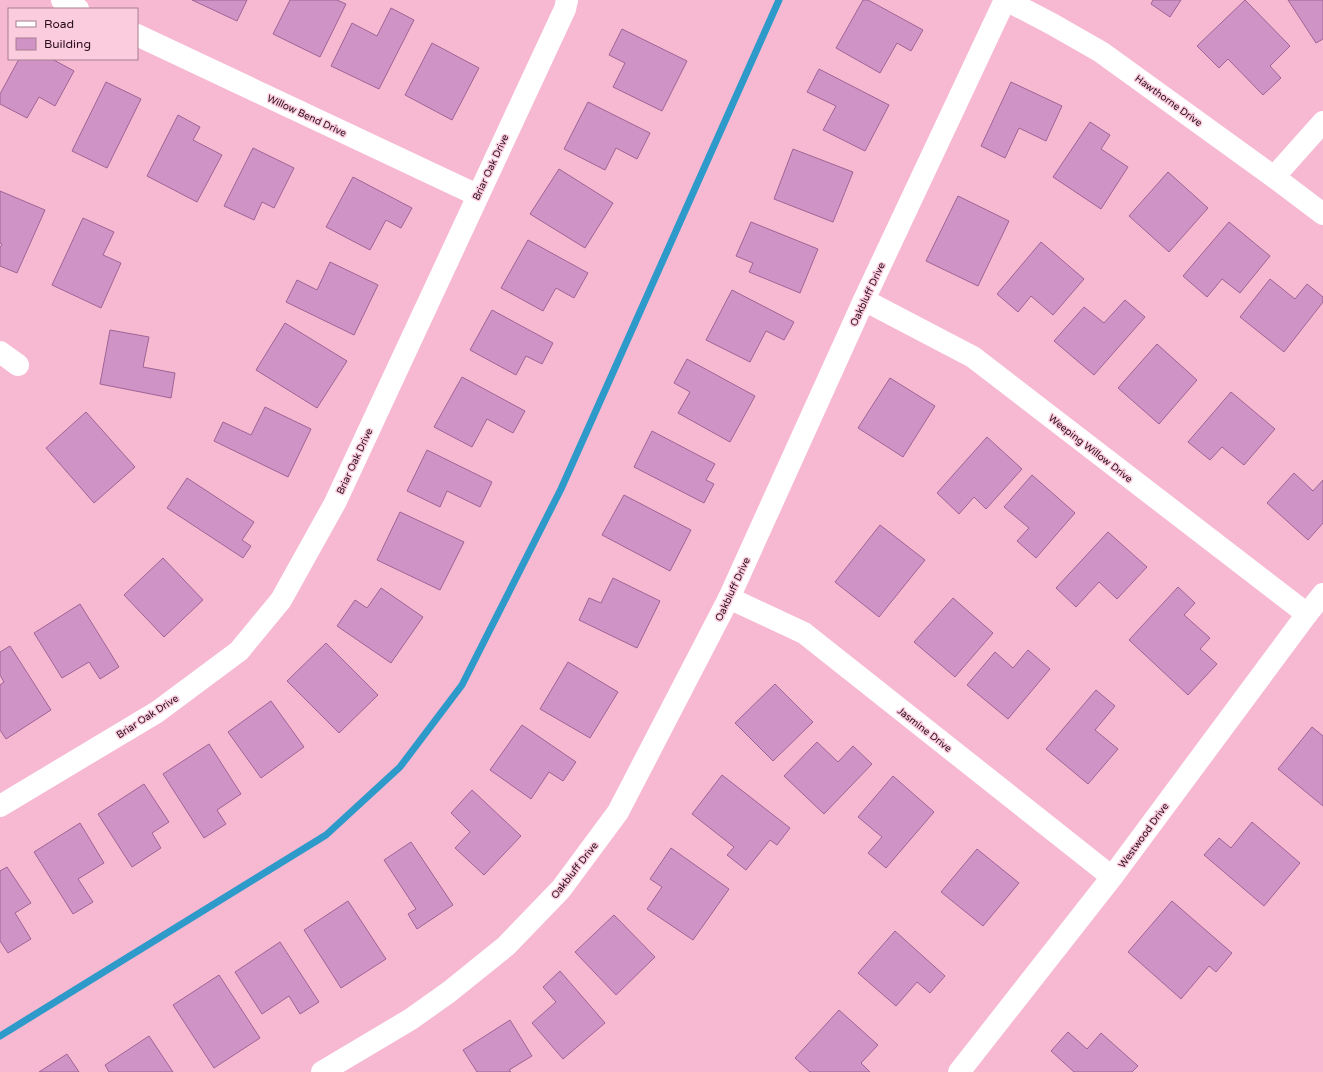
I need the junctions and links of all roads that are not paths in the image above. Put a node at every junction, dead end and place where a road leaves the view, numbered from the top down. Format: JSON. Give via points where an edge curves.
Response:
{"nodes":[{"id":1,"x":62,"y":0,"type":"edge"},
{"id":2,"x":567,"y":0,"type":"edge"},
{"id":3,"x":1006,"y":0,"type":"edge"},
{"id":4,"x":76,"y":8,"type":"edge"},
{"id":5,"x":138,"y":35,"type":"edge"},
{"id":6,"x":1323,"y":122,"type":"edge"},
{"id":7,"x":1274,"y":177,"type":"junction"},
{"id":8,"x":477,"y":195,"type":"junction"},
{"id":9,"x":1323,"y":214,"type":"edge"},
{"id":10,"x":864,"y":300,"type":"junction"},
{"id":11,"x":0,"y":352,"type":"edge"},
{"id":12,"x":18,"y":365,"type":"dead end"},
{"id":13,"x":1323,"y":594,"type":"edge"},
{"id":14,"x":728,"y":598,"type":"junction"},
{"id":15,"x":1307,"y":614,"type":"junction"},
{"id":16,"x":0,"y":806,"type":"edge"},
{"id":17,"x":1112,"y":877,"type":"junction"},
{"id":18,"x":322,"y":1072,"type":"edge"},
{"id":19,"x":959,"y":1072,"type":"edge"}],
"edges":[{"from":1,"to":4,"type":"street"},
{"from":2,"to":8,"type":"street","name":"Briar Oak Drive"},
{"from":3,"to":7,"type":"street","name":"Hawthorne Drive","via":[[1101,52]]},
{"from":3,"to":10,"type":"street","name":"Oakbluff Drive"},
{"from":5,"to":8,"type":"street","name":"Willow Bend Drive"},
{"from":6,"to":7,"type":"street"},
{"from":7,"to":9,"type":"street","name":"Hawthorne Drive"},
{"from":8,"to":16,"type":"street","name":"Briar Oak Drive","via":[[335,503],[280,600],[239,651],[157,712]]},
{"from":10,"to":14,"type":"street","name":"Oakbluff Drive"},
{"from":10,"to":15,"type":"street","name":"Weeping Willow Drive","via":[[973,357]]},
{"from":11,"to":12,"type":"street"},
{"from":13,"to":15,"type":"street","name":"Westwood Drive"},
{"from":14,"to":17,"type":"street","name":"Jasmine Drive","via":[[804,633]]},
{"from":14,"to":18,"type":"street","name":"Oakbluff Drive","via":[[618,812],[561,889],[506,946],[454,989],[411,1019]]},
{"from":15,"to":17,"type":"street","name":"Westwood Drive"},
{"from":17,"to":19,"type":"street","name":"Westwood Drive"}]}
